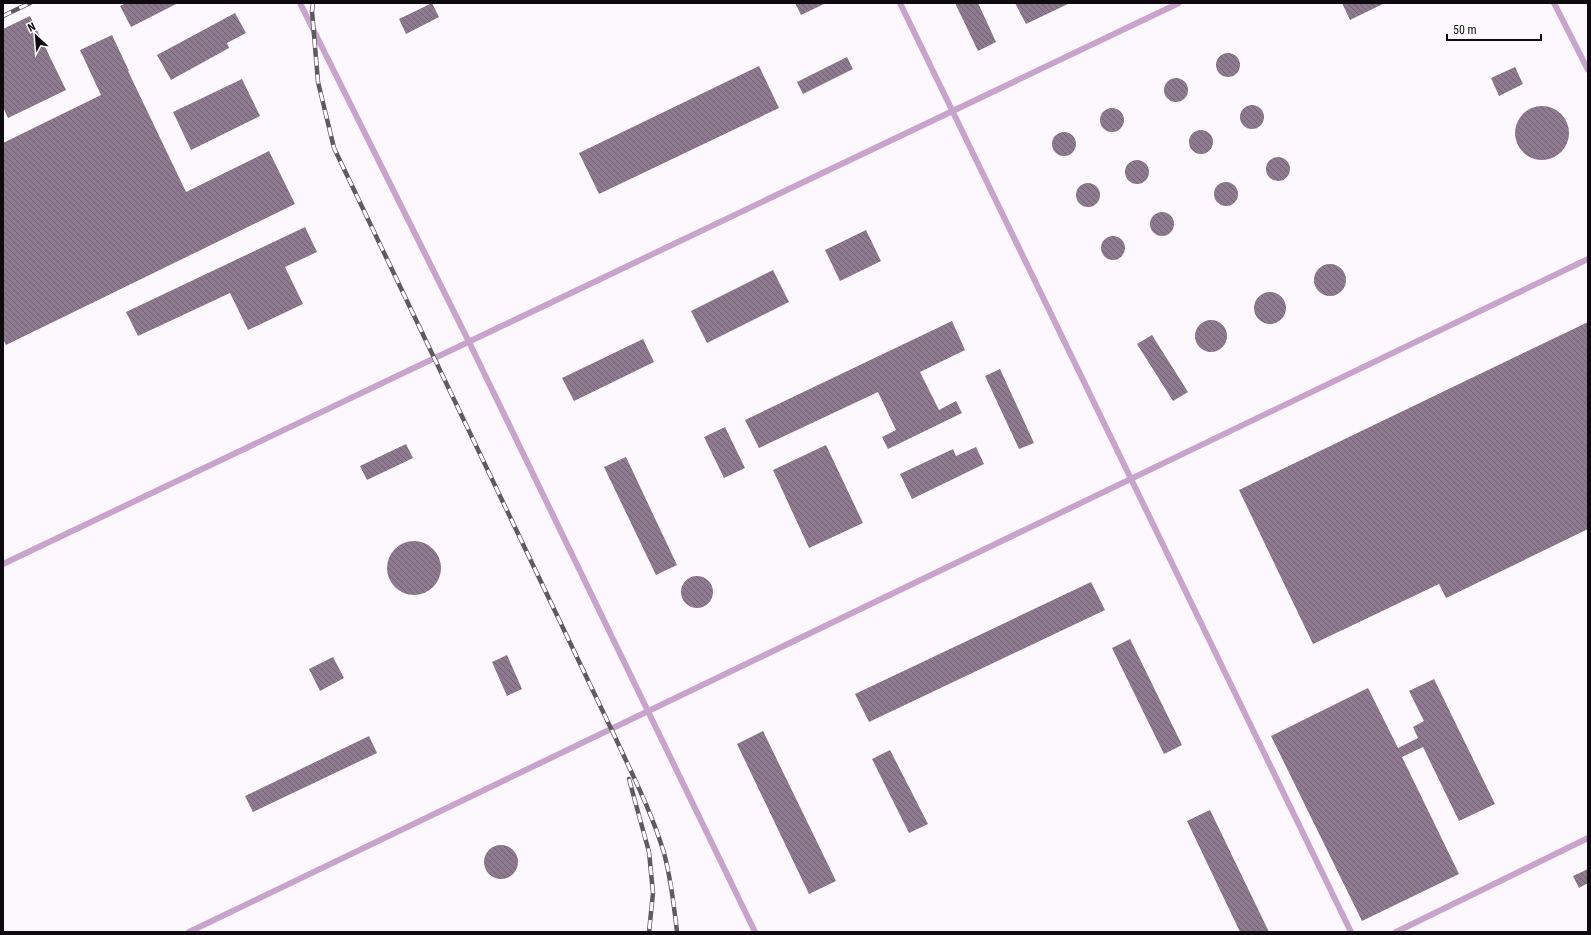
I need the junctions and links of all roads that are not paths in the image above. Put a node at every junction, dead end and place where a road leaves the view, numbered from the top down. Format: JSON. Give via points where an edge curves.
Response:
{"nodes":[{"id":1,"x":300,"y":3,"type":"edge"},
{"id":2,"x":900,"y":3,"type":"edge"},
{"id":3,"x":1179,"y":3,"type":"edge"},
{"id":4,"x":1554,"y":3,"type":"edge"},
{"id":5,"x":1588,"y":70,"type":"edge"},
{"id":6,"x":952,"y":111,"type":"junction"},
{"id":7,"x":1588,"y":259,"type":"edge"},
{"id":8,"x":469,"y":342,"type":"junction"},
{"id":9,"x":1131,"y":479,"type":"junction"},
{"id":10,"x":3,"y":564,"type":"edge"},
{"id":11,"x":648,"y":711,"type":"junction"},
{"id":12,"x":1588,"y":838,"type":"edge"},
{"id":13,"x":189,"y":932,"type":"edge"},
{"id":14,"x":755,"y":932,"type":"edge"},
{"id":15,"x":1352,"y":932,"type":"edge"},
{"id":16,"x":1396,"y":932,"type":"edge"}],
"edges":[{"from":1,"to":8,"type":"lane"},
{"from":2,"to":6,"type":"lane"},
{"from":3,"to":6,"type":"lane"},
{"from":4,"to":5,"type":"lane"},
{"from":6,"to":8,"type":"lane"},
{"from":6,"to":9,"type":"lane"},
{"from":7,"to":9,"type":"lane"},
{"from":8,"to":10,"type":"lane"},
{"from":8,"to":11,"type":"lane"},
{"from":9,"to":11,"type":"lane"},
{"from":9,"to":15,"type":"lane"},
{"from":11,"to":13,"type":"lane"},
{"from":11,"to":14,"type":"lane"},
{"from":12,"to":16,"type":"lane"}]}
